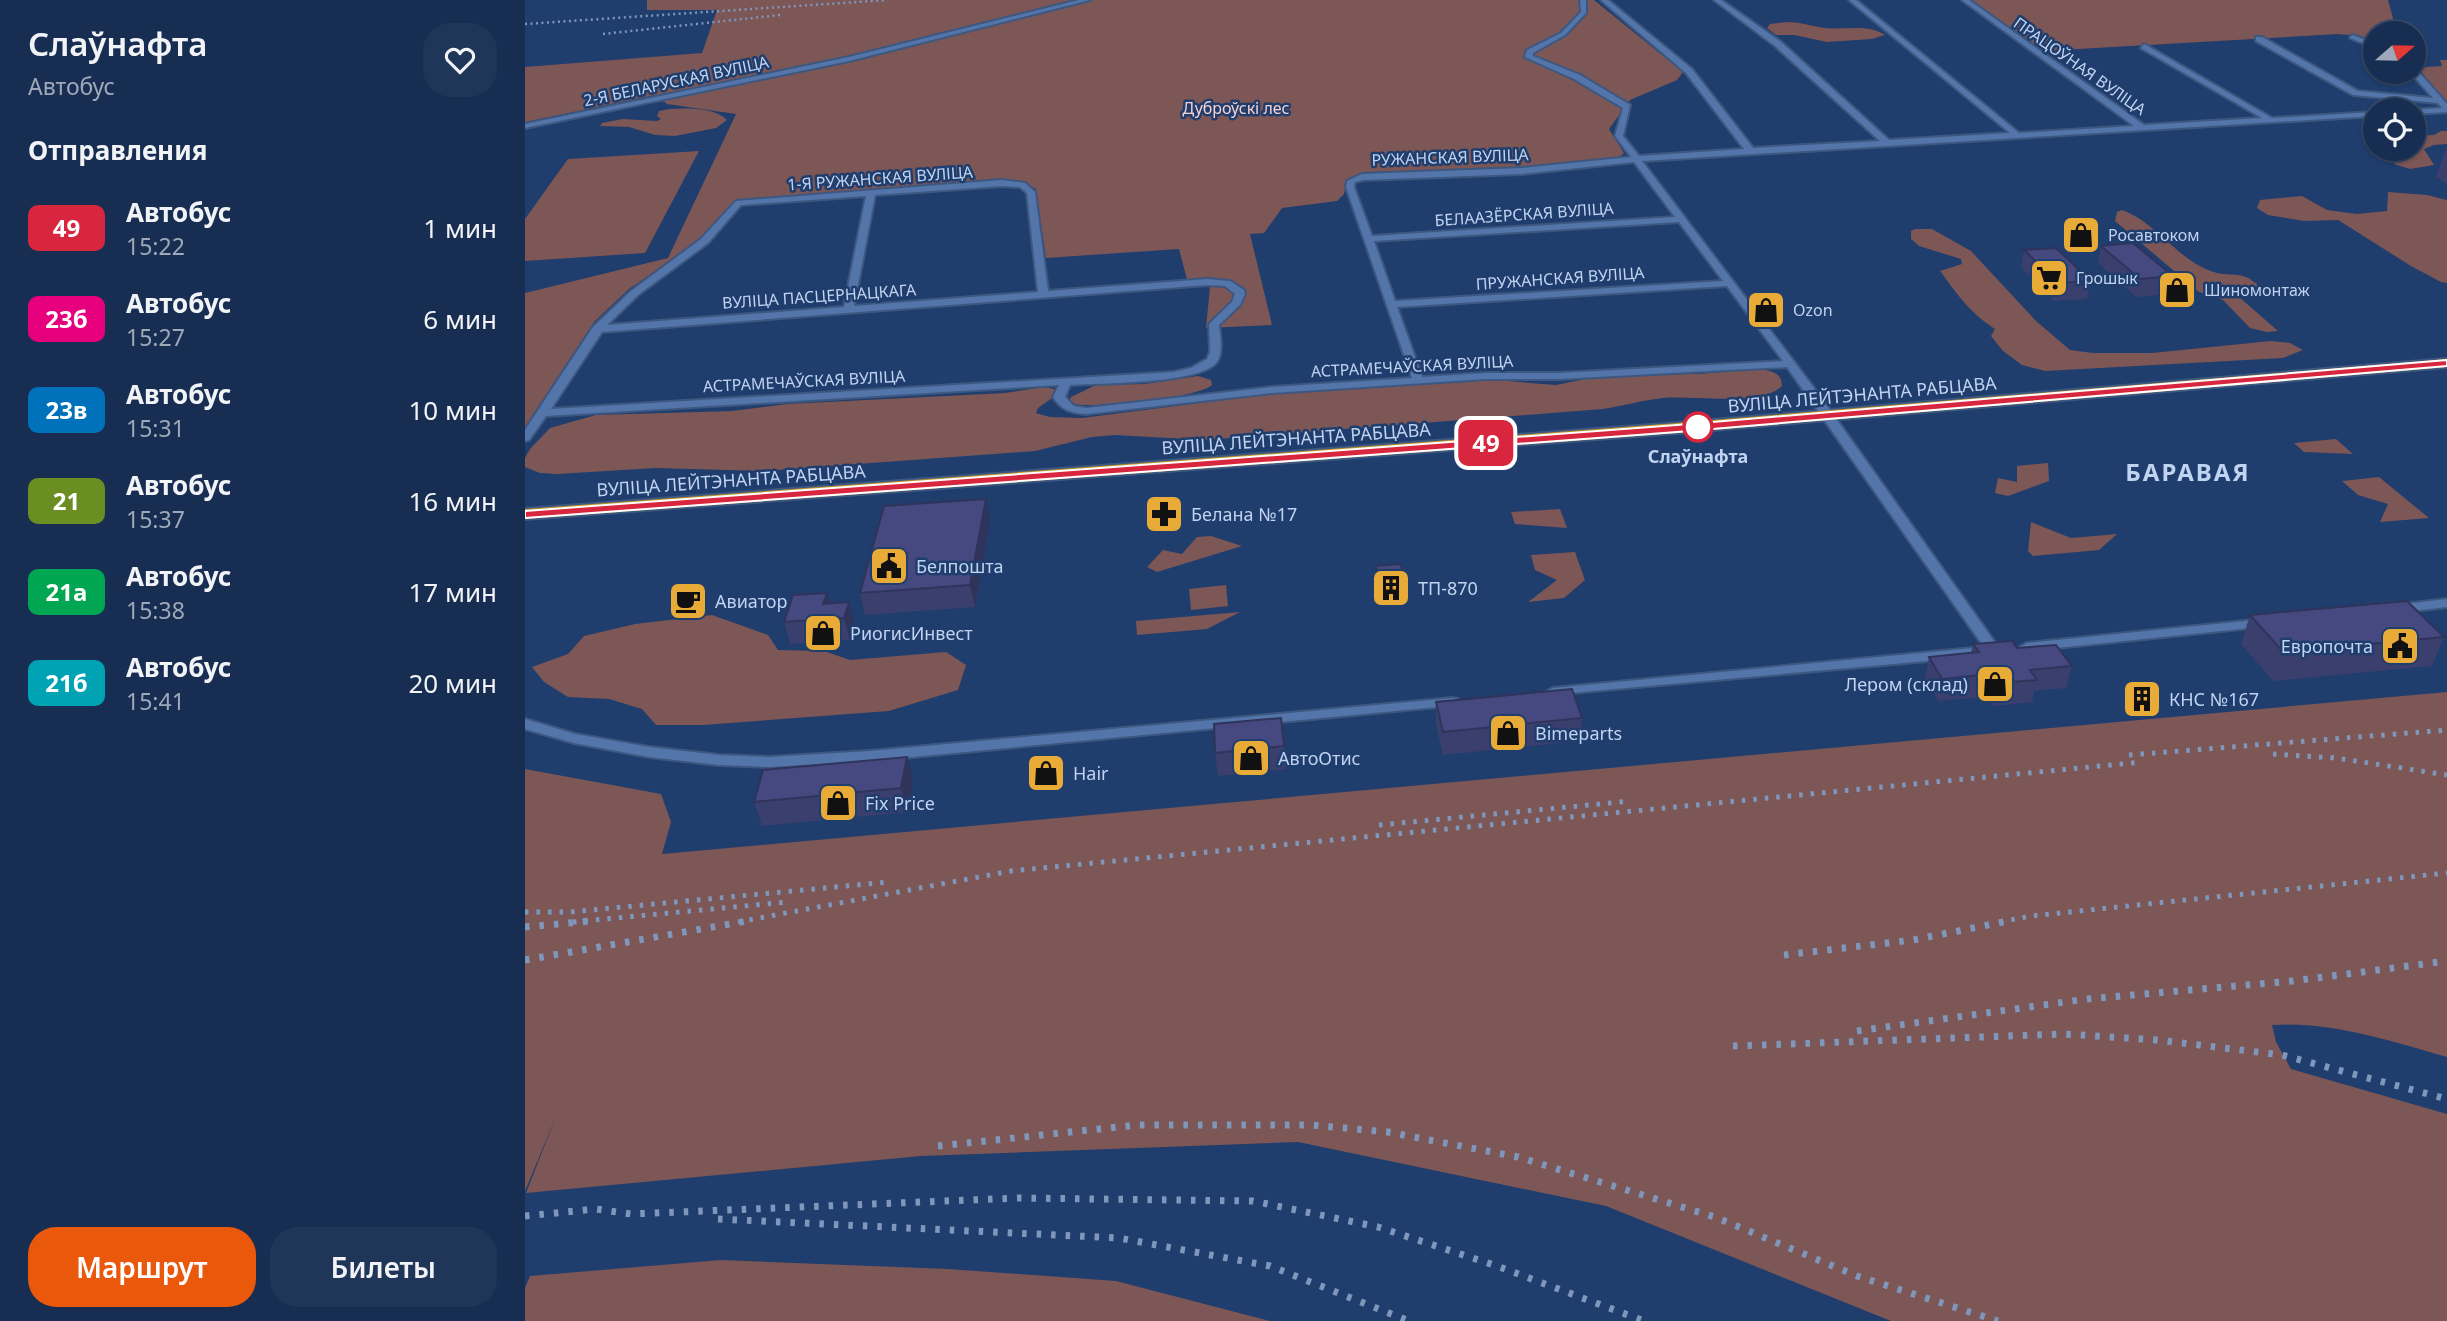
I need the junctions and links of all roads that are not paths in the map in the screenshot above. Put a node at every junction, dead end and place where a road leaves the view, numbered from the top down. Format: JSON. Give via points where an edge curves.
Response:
{"nodes":[{"id":1,"x":1087,"y":0,"type":"edge"},
{"id":2,"x":1583,"y":0,"type":"edge"},
{"id":3,"x":1604,"y":0,"type":"edge"},
{"id":4,"x":1717,"y":0,"type":"edge"},
{"id":5,"x":1852,"y":0,"type":"edge"},
{"id":6,"x":1965,"y":0,"type":"edge"},
{"id":7,"x":2352,"y":37,"type":"dead end"},
{"id":8,"x":2259,"y":39,"type":"dead end"},
{"id":9,"x":2363,"y":41,"type":"edge"},
{"id":10,"x":2144,"y":46,"type":"dead end"},
{"id":11,"x":2424,"y":84,"type":"edge"},
{"id":12,"x":2439,"y":101,"type":"junction"},
{"id":13,"x":2447,"y":109,"type":"edge"},
{"id":14,"x":2426,"y":111,"type":"edge"},
{"id":15,"x":2363,"y":115,"type":"edge"},
{"id":16,"x":2271,"y":121,"type":"junction"},
{"id":17,"x":525,"y":126,"type":"edge"},
{"id":18,"x":2144,"y":129,"type":"junction"},
{"id":19,"x":2018,"y":136,"type":"junction"},
{"id":20,"x":1888,"y":144,"type":"junction"},
{"id":21,"x":1751,"y":152,"type":"junction"},
{"id":22,"x":1637,"y":159,"type":"junction"},
{"id":23,"x":871,"y":193,"type":"junction"},
{"id":24,"x":1682,"y":219,"type":"junction"},
{"id":25,"x":1368,"y":239,"type":"junction"},
{"id":26,"x":1730,"y":282,"type":"junction"},
{"id":27,"x":1043,"y":295,"type":"junction"},
{"id":28,"x":1391,"y":304,"type":"junction"},
{"id":29,"x":848,"y":310,"type":"junction"},
{"id":30,"x":597,"y":329,"type":"junction"},
{"id":31,"x":1215,"y":352,"type":"joint"},
{"id":32,"x":2447,"y":354,"type":"edge"},
{"id":33,"x":2447,"y":363,"type":"edge"},
{"id":34,"x":1790,"y":364,"type":"junction"},
{"id":35,"x":2306,"y":372,"type":"junction"},
{"id":36,"x":1418,"y":380,"type":"junction"},
{"id":37,"x":1066,"y":381,"type":"junction"},
{"id":38,"x":1826,"y":412,"type":"junction"},
{"id":39,"x":545,"y":413,"type":"junction"},
{"id":40,"x":525,"y":438,"type":"edge"},
{"id":41,"x":525,"y":503,"type":"edge"},
{"id":42,"x":525,"y":514,"type":"edge"},
{"id":43,"x":2447,"y":603,"type":"edge"},
{"id":44,"x":2379,"y":610,"type":"edge"},
{"id":45,"x":2278,"y":621,"type":"edge"},
{"id":46,"x":1994,"y":651,"type":"junction"},
{"id":47,"x":1539,"y":693,"type":"edge"},
{"id":48,"x":1472,"y":700,"type":"edge"},
{"id":49,"x":525,"y":724,"type":"edge"}],
"edges":[{"from":1,"to":17,"type":"street","name":"2-Я БЕЛАРУСКАЯ ВУЛІЦА","via":[[834,62]]},
{"from":2,"to":22,"type":"street","via":[[1584,12],[1529,57],[1577,77],[1627,107],[1619,136]]},
{"from":3,"to":21,"type":"street","via":[[1689,71]]},
{"from":4,"to":20,"type":"street","via":[[1778,44]]},
{"from":5,"to":19,"type":"street"},
{"from":6,"to":18,"type":"street","name":"ПРАЦОЎНАЯ ВУЛІЦА"},
{"from":7,"to":9,"type":"street"},
{"from":8,"to":12,"type":"street","via":[[2356,93]]},
{"from":10,"to":16,"type":"street"},
{"from":11,"to":12,"type":"street"},
{"from":12,"to":13,"type":"street"},
{"from":13,"to":14,"type":"street"},
{"from":15,"to":16,"type":"street"},
{"from":16,"to":18,"type":"street"},
{"from":18,"to":19,"type":"street"},
{"from":19,"to":20,"type":"street"},
{"from":20,"to":21,"type":"street"},
{"from":21,"to":22,"type":"street"},
{"from":22,"to":24,"type":"street"},
{"from":22,"to":25,"type":"street","name":"РУЖАНСКАЯ ВУЛІЦА","via":[[1361,177],[1349,184]]},
{"from":23,"to":27,"type":"street","name":"1-Я РУЖАНСКАЯ ВУЛІЦА","via":[[1022,185],[1031,192]]},
{"from":23,"to":29,"type":"street"},
{"from":23,"to":30,"type":"street","name":"1-Я РУЖАНСКАЯ ВУЛІЦА","via":[[739,203],[711,236],[635,292]]},
{"from":24,"to":25,"type":"street","name":"БЕЛААЗЁРСКАЯ ВУЛІЦА"},
{"from":24,"to":26,"type":"street"},
{"from":25,"to":28,"type":"street","name":"РУЖАНСКАЯ ВУЛІЦА"},
{"from":26,"to":28,"type":"street","name":"ПРУЖАНСКАЯ ВУЛІЦА"},
{"from":26,"to":34,"type":"street"},
{"from":27,"to":29,"type":"street","name":"ВУЛІЦА ПАСЦЕРНАЦКАГА"},
{"from":27,"to":31,"type":"street","name":"ВУЛІЦА ПАСЦЕРНАЦКАГА","via":[[1227,284],[1240,294],[1215,324]]},
{"from":28,"to":36,"type":"street","name":"РУЖАНСКАЯ ВУЛІЦА"},
{"from":29,"to":30,"type":"street","name":"ВУЛІЦА ПАСЦЕРНАЦКАГА"},
{"from":30,"to":39,"type":"street"},
{"from":31,"to":37,"type":"street","name":"АСТРАМЕЧАЎСКАЯ ВУЛІЦА","via":[[1208,365],[1184,373]]},
{"from":32,"to":35,"type":"highway","name":"ВУЛІЦА ЛЕЙТЭНАНТА РАБЦАВА"},
{"from":33,"to":35,"type":"highway","name":"ВУЛІЦА ЛЕЙТЭНАНТА РАБЦАВА"},
{"from":34,"to":36,"type":"street","name":"АСТРАМЕЧАЎСКАЯ ВУЛІЦА"},
{"from":34,"to":38,"type":"street"},
{"from":35,"to":38,"type":"highway","name":"ВУЛІЦА ЛЕЙТЭНАНТА РАБЦАВА"},
{"from":36,"to":37,"type":"street","name":"АСТРАМЕЧАЎСКАЯ ВУЛІЦА","via":[[1272,390],[1086,411],[1061,402]]},
{"from":37,"to":39,"type":"street","name":"АСТРАМЕЧАЎСКАЯ ВУЛІЦА"},
{"from":38,"to":41,"type":"highway","name":"ВУЛІЦА ЛЕЙТЭНАНТА РАБЦАВА"},
{"from":38,"to":42,"type":"highway","name":"ВУЛІЦА ЛЕЙТЭНАНТА РАБЦАВА"},
{"from":38,"to":46,"type":"street"},
{"from":39,"to":40,"type":"street"},
{"from":43,"to":44,"type":"street"},
{"from":45,"to":46,"type":"street"},
{"from":46,"to":47,"type":"street"},
{"from":48,"to":49,"type":"street","via":[[769,762],[649,752]]}]}
